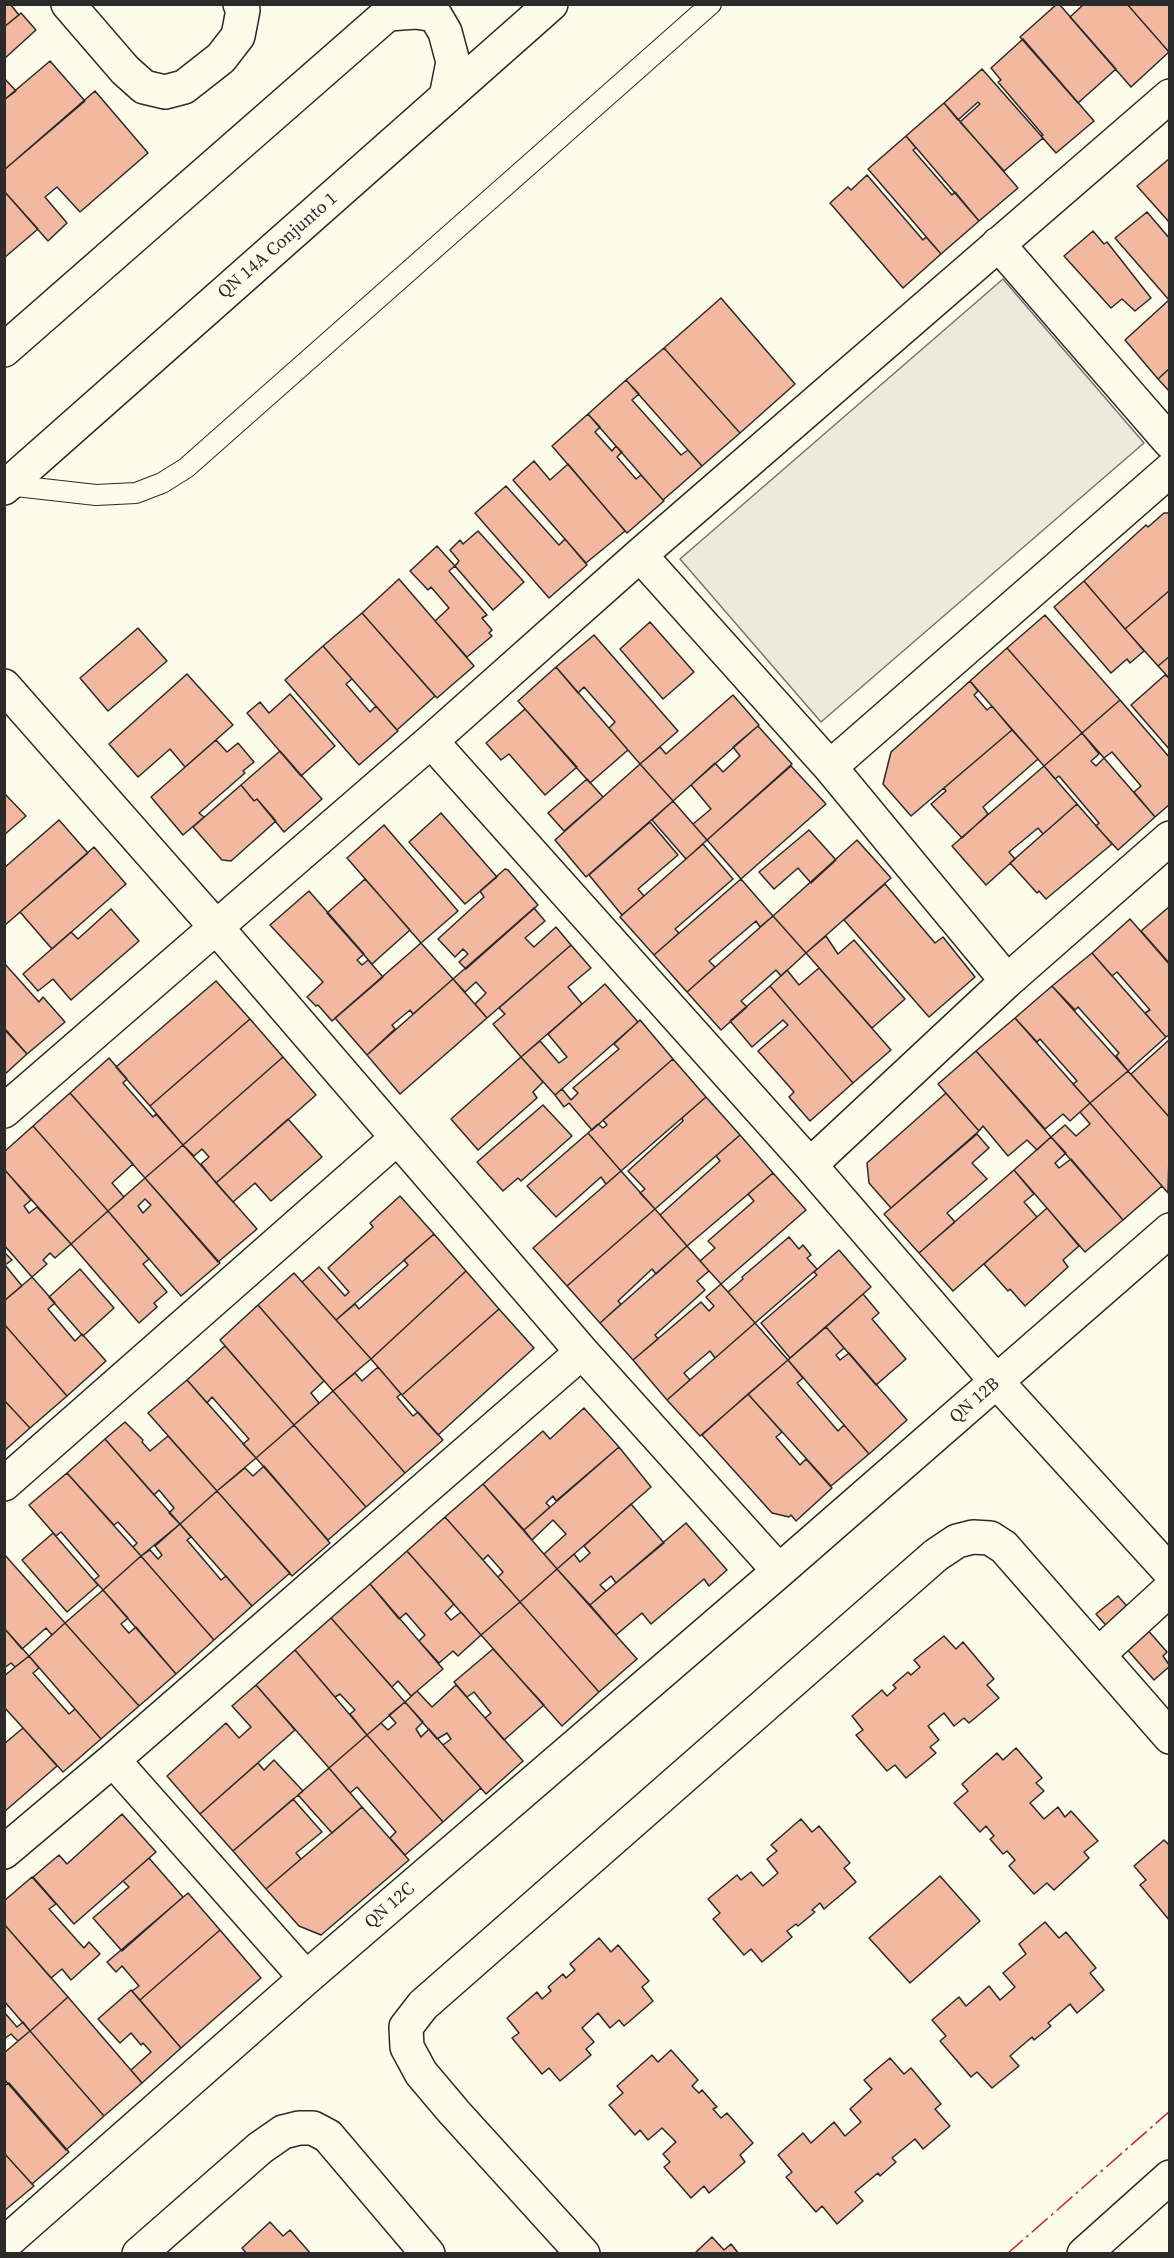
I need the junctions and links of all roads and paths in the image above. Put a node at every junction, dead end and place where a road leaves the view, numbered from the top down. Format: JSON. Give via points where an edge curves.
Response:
{"nodes":[{"id":1,"x":68,"y":4,"type":"edge"},
{"id":2,"x":240,"y":4,"type":"edge"},
{"id":3,"x":551,"y":4,"type":"edge"},
{"id":4,"x":711,"y":4,"type":"edge"},
{"id":5,"x":394,"y":9,"type":"edge"},
{"id":6,"x":1170,"y":96,"type":"edge"},
{"id":7,"x":446,"y":97,"type":"junction"},
{"id":8,"x":998,"y":244,"type":"junction"},
{"id":9,"x":4,"y":350,"type":"edge"},
{"id":10,"x":1170,"y":442,"type":"edge"},
{"id":11,"x":1170,"y":470,"type":"edge"},
{"id":12,"x":6,"y":486,"type":"edge"},
{"id":13,"x":640,"y":555,"type":"junction"},
{"id":14,"x":4,"y":686,"type":"edge"},
{"id":15,"x":431,"y":741,"type":"junction"},
{"id":16,"x":830,"y":767,"type":"junction"},
{"id":17,"x":1170,"y":838,"type":"edge"},
{"id":18,"x":216,"y":927,"type":"junction"},
{"id":19,"x":1007,"y":981,"type":"junction"},
{"id":20,"x":4,"y":1111,"type":"edge"},
{"id":21,"x":398,"y":1138,"type":"junction"},
{"id":22,"x":810,"y":1166,"type":"junction"},
{"id":23,"x":1170,"y":1230,"type":"edge"},
{"id":24,"x":582,"y":1352,"type":"junction"},
{"id":25,"x":997,"y":1382,"type":"junction"},
{"id":26,"x":4,"y":1484,"type":"edge"},
{"id":27,"x":779,"y":1571,"type":"junction"},
{"id":28,"x":1170,"y":1572,"type":"edge"},
{"id":29,"x":1170,"y":1589,"type":"edge"},
{"id":30,"x":1099,"y":1654,"type":"junction"},
{"id":31,"x":1170,"y":1737,"type":"edge"},
{"id":32,"x":113,"y":1760,"type":"junction"},
{"id":33,"x":4,"y":1852,"type":"edge"},
{"id":34,"x":306,"y":1978,"type":"junction"},
{"id":35,"x":1170,"y":2177,"type":"edge"},
{"id":36,"x":4,"y":2244,"type":"edge"},
{"id":37,"x":139,"y":2253,"type":"edge"},
{"id":38,"x":428,"y":2253,"type":"edge"},
{"id":39,"x":583,"y":2253,"type":"edge"},
{"id":40,"x":1084,"y":2253,"type":"edge"}],
"edges":[{"from":1,"to":2,"type":"street","via":[[125,70],[144,87],[165,92],[184,87],[221,58],[238,36],[243,10]]},
{"from":3,"to":7,"type":"street","name":"QN 14A Conjunto 1"},
{"from":4,"to":12,"type":"lane","via":[[186,468],[136,493],[96,495]]},
{"from":5,"to":7,"type":"street","via":[[435,15],[445,32],[453,62]]},
{"from":5,"to":9,"type":"street"},
{"from":6,"to":8,"type":"street"},
{"from":7,"to":12,"type":"street","name":"QN 14A Conjunto 1"},
{"from":8,"to":10,"type":"street"},
{"from":8,"to":13,"type":"street"},
{"from":11,"to":16,"type":"street"},
{"from":13,"to":15,"type":"street"},
{"from":13,"to":16,"type":"street"},
{"from":14,"to":18,"type":"street"},
{"from":15,"to":18,"type":"street"},
{"from":15,"to":22,"type":"street"},
{"from":16,"to":19,"type":"street"},
{"from":17,"to":19,"type":"street"},
{"from":18,"to":20,"type":"street"},
{"from":18,"to":21,"type":"street"},
{"from":19,"to":22,"type":"street"},
{"from":21,"to":24,"type":"street"},
{"from":21,"to":26,"type":"street"},
{"from":22,"to":25,"type":"street"},
{"from":23,"to":25,"type":"street","name":"QN 12B"},
{"from":24,"to":27,"type":"street"},
{"from":24,"to":32,"type":"street"},
{"from":25,"to":27,"type":"street","name":"QN 12B"},
{"from":25,"to":28,"type":"street"},
{"from":27,"to":34,"type":"street","name":"QN 12C"},
{"from":29,"to":30,"type":"street"},
{"from":30,"to":31,"type":"street"},
{"from":30,"to":39,"type":"street","via":[[1004,1546],[990,1538],[973,1537],[957,1542],[936,1555],[423,2005],[406,2027],[407,2047],[421,2073]]},
{"from":32,"to":33,"type":"street"},
{"from":32,"to":34,"type":"street"},
{"from":34,"to":36,"type":"street","name":"QN 12C"},
{"from":35,"to":40,"type":"street"},
{"from":37,"to":38,"type":"street","via":[[260,2148],[283,2132],[300,2128],[313,2128],[328,2136]]}]}
